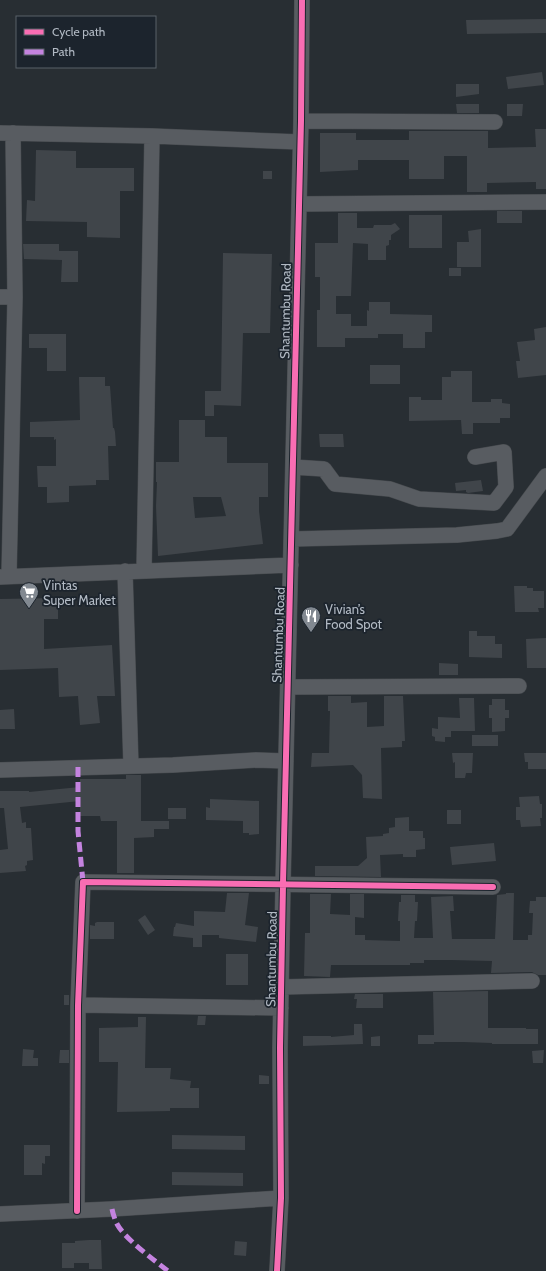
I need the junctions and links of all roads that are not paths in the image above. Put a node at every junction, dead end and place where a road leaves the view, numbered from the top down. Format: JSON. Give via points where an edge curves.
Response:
{"nodes":[{"id":1,"x":302,"y":0,"type":"edge"},
{"id":2,"x":301,"y":122,"type":"junction"},
{"id":3,"x":495,"y":122,"type":"dead end"},
{"id":4,"x":6,"y":133,"type":"edge"},
{"id":5,"x":152,"y":136,"type":"junction"},
{"id":6,"x":300,"y":142,"type":"junction"},
{"id":7,"x":546,"y":202,"type":"edge"},
{"id":8,"x":299,"y":204,"type":"junction"},
{"id":9,"x":7,"y":297,"type":"edge"},
{"id":10,"x":6,"y":437,"type":"edge"},
{"id":11,"x":475,"y":457,"type":"dead end"},
{"id":12,"x":293,"y":467,"type":"junction"},
{"id":13,"x":546,"y":476,"type":"edge"},
{"id":14,"x":292,"y":539,"type":"junction"},
{"id":15,"x":291,"y":565,"type":"junction"},
{"id":16,"x":144,"y":570,"type":"junction"},
{"id":17,"x":125,"y":571,"type":"junction"},
{"id":18,"x":5,"y":577,"type":"edge"},
{"id":19,"x":519,"y":686,"type":"dead end"},
{"id":20,"x":288,"y":687,"type":"junction"},
{"id":21,"x":286,"y":761,"type":"junction"},
{"id":22,"x":131,"y":766,"type":"junction"},
{"id":23,"x":0,"y":770,"type":"edge"},
{"id":24,"x":283,"y":884,"type":"junction"},
{"id":25,"x":493,"y":887,"type":"dead end"},
{"id":26,"x":532,"y":981,"type":"dead end"},
{"id":27,"x":282,"y":987,"type":"junction"},
{"id":28,"x":78,"y":1005,"type":"junction"},
{"id":29,"x":281,"y":1008,"type":"junction"},
{"id":30,"x":281,"y":1198,"type":"junction"},
{"id":31,"x":77,"y":1211,"type":"junction"},
{"id":32,"x":0,"y":1214,"type":"edge"},
{"id":33,"x":278,"y":1271,"type":"edge"}],
"edges":[{"from":1,"to":2,"type":"street","name":"Shantumbu Road"},
{"from":2,"to":3,"type":"street"},
{"from":2,"to":6,"type":"street","name":"Shantumbu Road"},
{"from":4,"to":5,"type":"street"},
{"from":4,"to":9,"type":"street"},
{"from":5,"to":6,"type":"street"},
{"from":5,"to":16,"type":"street"},
{"from":6,"to":8,"type":"street","name":"Shantumbu Road"},
{"from":7,"to":8,"type":"street"},
{"from":8,"to":12,"type":"street","name":"Shantumbu Road"},
{"from":9,"to":10,"type":"street"},
{"from":10,"to":18,"type":"street"},
{"from":11,"to":12,"type":"street","via":[[504,452],[506,487],[494,503],[419,499],[390,489],[335,484],[324,469]]},
{"from":12,"to":14,"type":"street","name":"Shantumbu Road"},
{"from":13,"to":14,"type":"street","via":[[507,529],[457,535]]},
{"from":14,"to":15,"type":"street","name":"Shantumbu Road"},
{"from":15,"to":16,"type":"street"},
{"from":15,"to":20,"type":"street","name":"Shantumbu Road"},
{"from":16,"to":17,"type":"street"},
{"from":17,"to":18,"type":"street"},
{"from":17,"to":22,"type":"street"},
{"from":19,"to":20,"type":"street"},
{"from":20,"to":21,"type":"street","name":"Shantumbu Road"},
{"from":21,"to":22,"type":"street"},
{"from":21,"to":24,"type":"street","name":"Shantumbu Road"},
{"from":22,"to":23,"type":"street"},
{"from":24,"to":25,"type":"street"},
{"from":24,"to":27,"type":"street","name":"Shantumbu Road"},
{"from":24,"to":28,"type":"street","via":[[83,882]]},
{"from":26,"to":27,"type":"street"},
{"from":27,"to":29,"type":"street","name":"Shantumbu Road"},
{"from":28,"to":29,"type":"street"},
{"from":28,"to":31,"type":"street"},
{"from":29,"to":30,"type":"street","name":"Shantumbu Road"},
{"from":30,"to":31,"type":"street"},
{"from":30,"to":33,"type":"street","name":"Shantumbu Road"},
{"from":31,"to":32,"type":"street"}]}
